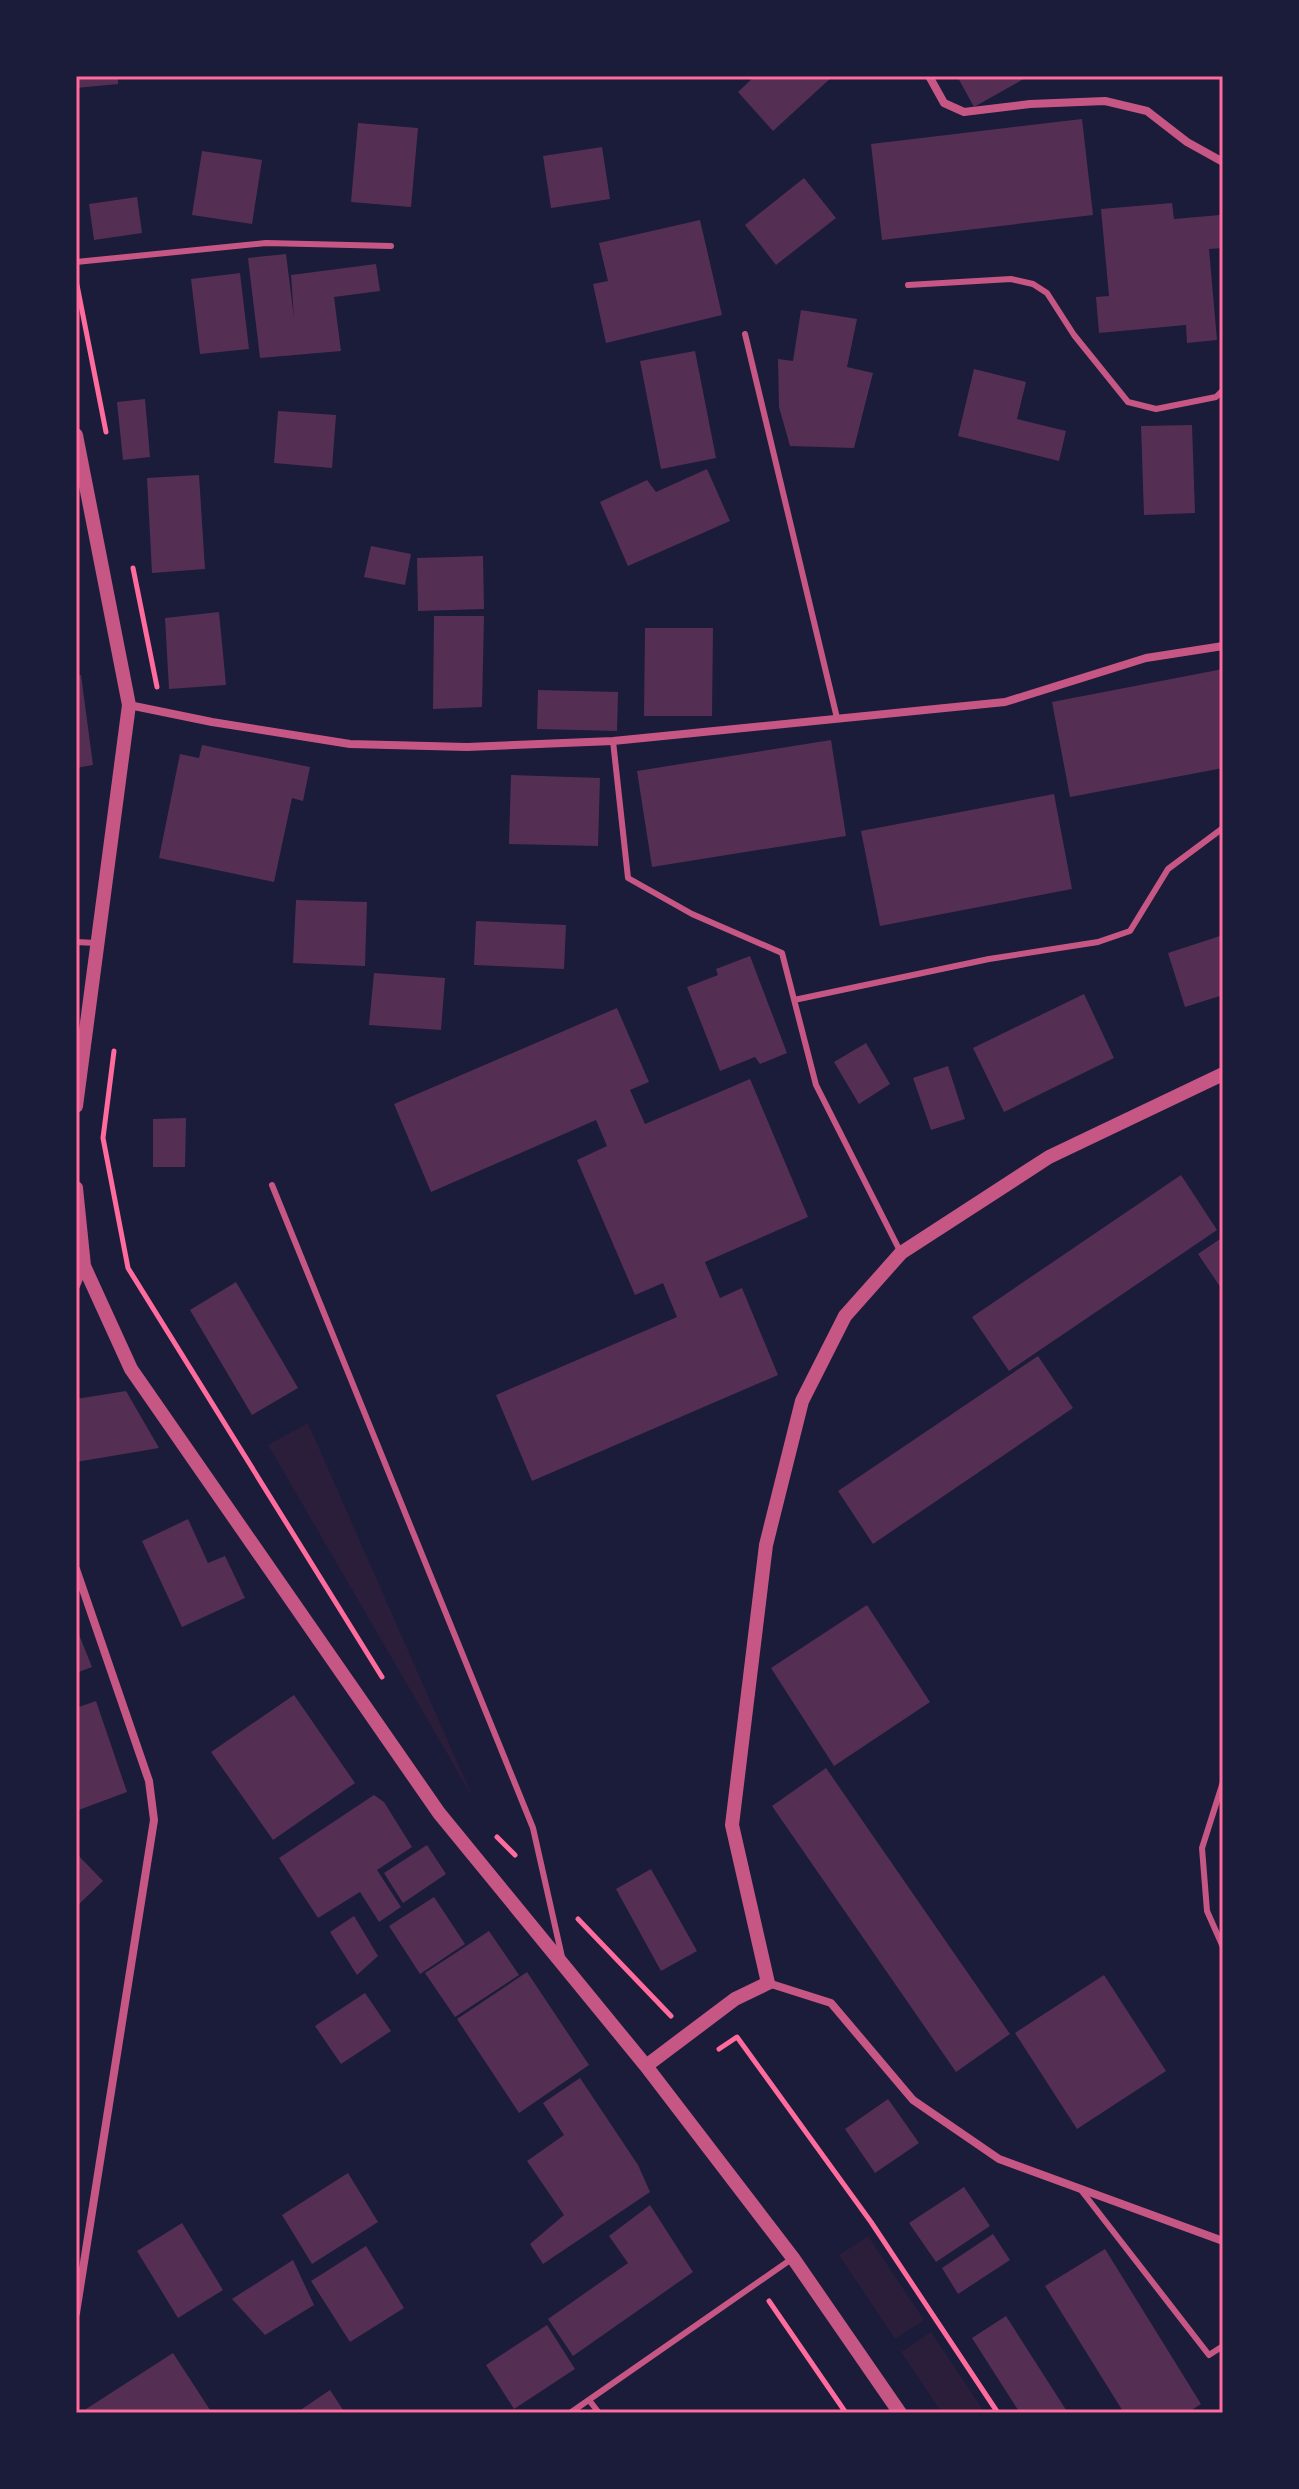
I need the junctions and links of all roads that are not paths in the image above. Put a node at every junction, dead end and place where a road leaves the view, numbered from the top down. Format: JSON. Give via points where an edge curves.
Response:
{"nodes":[{"id":1,"x":929,"y":76,"type":"edge"},
{"id":2,"x":1223,"y":162,"type":"edge"},
{"id":3,"x":391,"y":246,"type":"dead end"},
{"id":4,"x":76,"y":262,"type":"edge"},
{"id":5,"x":908,"y":285,"type":"dead end"},
{"id":6,"x":745,"y":334,"type":"dead end"},
{"id":7,"x":1223,"y":390,"type":"edge"},
{"id":8,"x":76,"y":435,"type":"edge"},
{"id":9,"x":1223,"y":646,"type":"edge"},
{"id":10,"x":129,"y":705,"type":"junction"},
{"id":11,"x":837,"y":718,"type":"junction"},
{"id":12,"x":613,"y":741,"type":"junction"},
{"id":13,"x":1223,"y":828,"type":"edge"},
{"id":14,"x":76,"y":942,"type":"edge"},
{"id":15,"x":96,"y":943,"type":"junction"},
{"id":16,"x":794,"y":1000,"type":"junction"},
{"id":17,"x":1223,"y":1074,"type":"edge"},
{"id":18,"x":76,"y":1106,"type":"edge"},
{"id":19,"x":272,"y":1185,"type":"dead end"},
{"id":20,"x":76,"y":1188,"type":"edge"},
{"id":21,"x":901,"y":1253,"type":"junction"},
{"id":22,"x":84,"y":1266,"type":"junction"},
{"id":23,"x":76,"y":1286,"type":"edge"},
{"id":24,"x":76,"y":1569,"type":"edge"},
{"id":25,"x":1223,"y":1782,"type":"edge"},
{"id":26,"x":1223,"y":1947,"type":"edge"},
{"id":27,"x":563,"y":1965,"type":"junction"},
{"id":28,"x":768,"y":1983,"type":"junction"},
{"id":29,"x":646,"y":2066,"type":"junction"},
{"id":30,"x":1081,"y":2190,"type":"junction"},
{"id":31,"x":1223,"y":2241,"type":"edge"},
{"id":32,"x":793,"y":2258,"type":"junction"},
{"id":33,"x":76,"y":2313,"type":"edge"},
{"id":34,"x":1223,"y":2346,"type":"edge"},
{"id":35,"x":589,"y":2400,"type":"junction"},
{"id":36,"x":570,"y":2413,"type":"edge"},
{"id":37,"x":599,"y":2413,"type":"edge"},
{"id":38,"x":900,"y":2413,"type":"edge"}],
"edges":[{"from":1,"to":2,"type":"street","via":[[944,103],[964,112],[1105,101],[1147,111]]},
{"from":3,"to":4,"type":"lane","via":[[266,243]]},
{"from":5,"to":7,"type":"lane","via":[[1011,279],[1033,284],[1047,293],[1128,402],[1156,409],[1216,397]]},
{"from":6,"to":11,"type":"lane"},
{"from":8,"to":10,"type":"street"},
{"from":9,"to":11,"type":"street","via":[[1146,658],[1005,702]]},
{"from":10,"to":12,"type":"street","via":[[350,744],[467,747]]},
{"from":10,"to":15,"type":"street"},
{"from":11,"to":12,"type":"street"},
{"from":12,"to":16,"type":"lane","via":[[628,878],[692,914],[782,953]]},
{"from":13,"to":16,"type":"lane","via":[[1168,869],[1130,931],[1098,942]]},
{"from":14,"to":15,"type":"lane"},
{"from":15,"to":18,"type":"street"},
{"from":16,"to":21,"type":"lane","via":[[816,1085]]},
{"from":17,"to":21,"type":"street","via":[[1049,1157]]},
{"from":19,"to":27,"type":"lane","via":[[533,1828]]},
{"from":20,"to":22,"type":"street"},
{"from":21,"to":28,"type":"street","via":[[845,1316],[802,1401],[766,1545],[732,1825]]},
{"from":22,"to":23,"type":"street"},
{"from":22,"to":27,"type":"street","via":[[131,1369],[439,1813]]},
{"from":24,"to":33,"type":"street","via":[[149,1781],[154,1820]]},
{"from":25,"to":26,"type":"lane","via":[[1202,1848],[1207,1911]]},
{"from":27,"to":29,"type":"street"},
{"from":28,"to":29,"type":"street","via":[[735,1999]]},
{"from":28,"to":30,"type":"street","via":[[831,2003],[913,2100],[999,2159]]},
{"from":29,"to":32,"type":"street"},
{"from":30,"to":31,"type":"street"},
{"from":30,"to":34,"type":"lane","via":[[1209,2355]]},
{"from":32,"to":35,"type":"lane"},
{"from":32,"to":38,"type":"street"},
{"from":35,"to":36,"type":"lane"},
{"from":35,"to":37,"type":"lane"}]}
